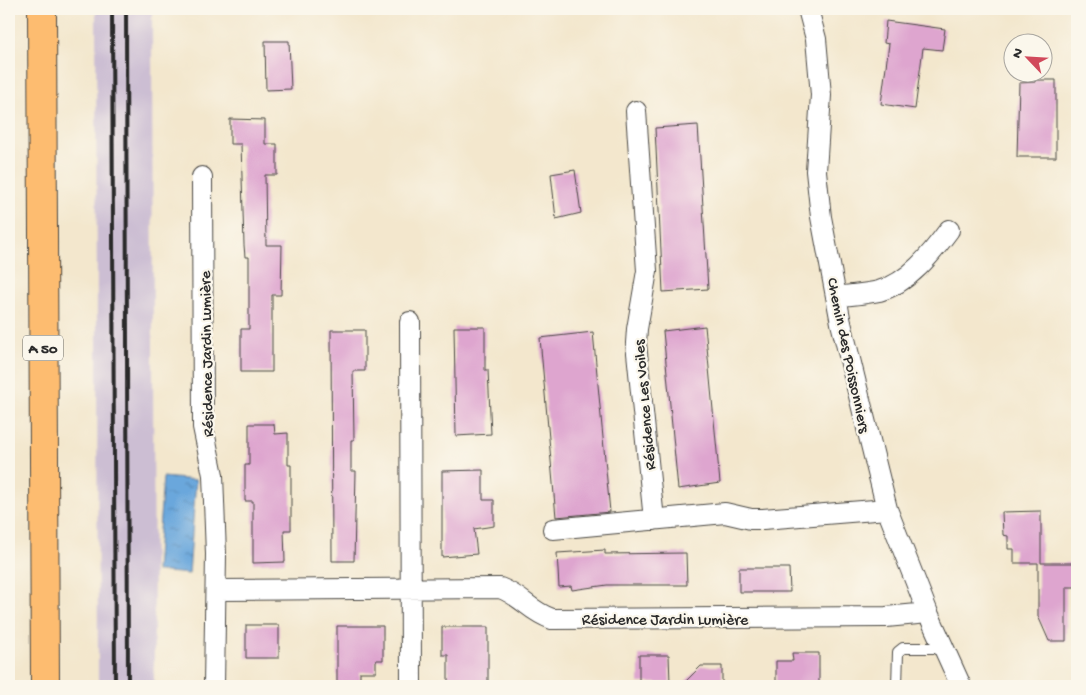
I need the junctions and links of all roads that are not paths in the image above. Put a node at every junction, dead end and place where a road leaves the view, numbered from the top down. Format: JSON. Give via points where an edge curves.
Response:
{"nodes":[{"id":1,"x":42,"y":9,"type":"edge"},
{"id":2,"x":808,"y":9,"type":"edge"},
{"id":3,"x":636,"y":111,"type":"dead end"},
{"id":4,"x":202,"y":177,"type":"dead end"},
{"id":5,"x":949,"y":230,"type":"dead end"},
{"id":6,"x":836,"y":297,"type":"junction"},
{"id":7,"x":410,"y":322,"type":"dead end"},
{"id":8,"x":887,"y":510,"type":"junction"},
{"id":9,"x":654,"y":520,"type":"junction"},
{"id":10,"x":553,"y":529,"type":"dead end"},
{"id":11,"x":411,"y":589,"type":"junction"},
{"id":12,"x":216,"y":590,"type":"junction"},
{"id":13,"x":928,"y":613,"type":"junction"},
{"id":14,"x":944,"y":648,"type":"junction"},
{"id":15,"x":45,"y":686,"type":"edge"},
{"id":16,"x":214,"y":686,"type":"edge"},
{"id":17,"x":411,"y":686,"type":"edge"},
{"id":18,"x":897,"y":686,"type":"edge"},
{"id":19,"x":961,"y":686,"type":"edge"}],
"edges":[{"from":1,"to":15,"type":"highway","number":"A 50"},
{"from":2,"to":6,"type":"street","name":"Chemin des Poissonniers","via":[[816,39],[821,95],[816,171]]},
{"from":3,"to":9,"type":"street","name":"Résidence Les Voiles","via":[[647,271],[636,343]]},
{"from":4,"to":12,"type":"street","name":"Résidence Jardin Lumière","via":[[204,427],[213,475]]},
{"from":5,"to":6,"type":"street","via":[[930,256],[899,281],[881,290]]},
{"from":6,"to":8,"type":"street","name":"Chemin des Poissonniers","via":[[863,422]]},
{"from":7,"to":11,"type":"street"},
{"from":8,"to":9,"type":"street","via":[[763,519],[725,513]]},
{"from":8,"to":13,"type":"street","name":"Chemin des Poissonniers"},
{"from":9,"to":10,"type":"street"},
{"from":11,"to":12,"type":"street","name":"Résidence Jardin Lumière"},
{"from":11,"to":13,"type":"street","name":"Résidence Jardin Lumière","via":[[500,588],[514,593],[537,614],[552,619],[886,617]]},
{"from":11,"to":17,"type":"street"},
{"from":12,"to":16,"type":"street","name":"Résidence Jardin Lumière"},
{"from":13,"to":14,"type":"street","name":"Chemin des Poissonniers"},
{"from":14,"to":18,"type":"lane","via":[[903,648],[898,652]]},
{"from":14,"to":19,"type":"street","name":"Chemin des Poissonniers"}]}
